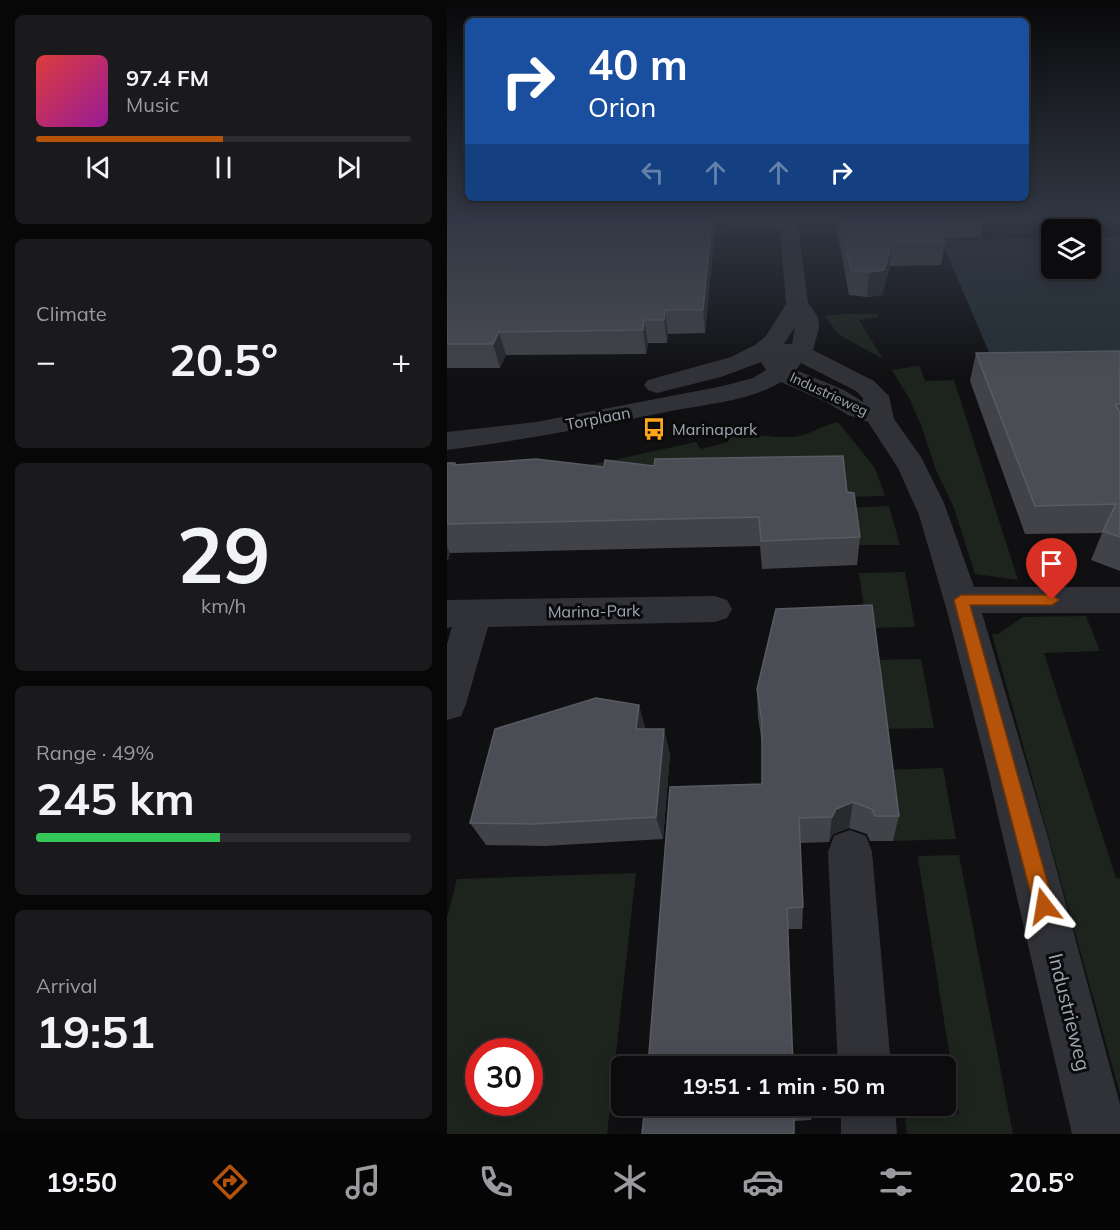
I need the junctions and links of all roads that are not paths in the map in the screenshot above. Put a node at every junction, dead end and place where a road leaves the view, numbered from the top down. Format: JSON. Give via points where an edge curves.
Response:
{"nodes":[{"id":1,"x":794,"y":271,"type":"edge"},
{"id":2,"x":797,"y":305,"type":"junction"},
{"id":3,"x":765,"y":350,"type":"junction"},
{"id":4,"x":798,"y":352,"type":"junction"},
{"id":5,"x":780,"y":372,"type":"junction"},
{"id":6,"x":877,"y":416,"type":"junction"},
{"id":7,"x":447,"y":426,"type":"edge"},
{"id":8,"x":447,"y":441,"type":"edge"},
{"id":9,"x":961,"y":600,"type":"junction"},
{"id":10,"x":1120,"y":600,"type":"edge"},
{"id":11,"x":715,"y":609,"type":"dead end"},
{"id":12,"x":461,"y":614,"type":"edge"},
{"id":13,"x":447,"y":704,"type":"edge"},
{"id":14,"x":850,"y":852,"type":"dead end"},
{"id":15,"x":864,"y":1056,"type":"edge"},
{"id":16,"x":869,"y":1116,"type":"edge"},
{"id":17,"x":870,"y":1134,"type":"edge"},
{"id":18,"x":1100,"y":1134,"type":"edge"}],
"edges":[{"from":1,"to":2,"type":"street","name":"Industrieweg"},
{"from":2,"to":3,"type":"street"},
{"from":2,"to":4,"type":"street","name":"Industrieweg","via":[[807,317],[803,347]]},
{"from":3,"to":4,"type":"street","name":"Industrieweg"},
{"from":3,"to":5,"type":"street","name":"Industrieweg"},
{"from":3,"to":7,"type":"street","name":"Torplaan","via":[[716,370],[620,394],[534,413]]},
{"from":4,"to":5,"type":"street","name":"Industrieweg"},
{"from":4,"to":6,"type":"street","name":"Industrieweg","via":[[865,386],[876,396]]},
{"from":5,"to":6,"type":"street","name":"Industrieweg"},
{"from":5,"to":8,"type":"street","name":"Torplaan","via":[[762,383],[725,393],[535,429]]},
{"from":6,"to":9,"type":"street","name":"Industrieweg","via":[[901,448],[935,512]]},
{"from":9,"to":10,"type":"street"},
{"from":9,"to":18,"type":"street","name":"Industrieweg","via":[[1038,883]]},
{"from":11,"to":12,"type":"street","name":"Marina-Park"},
{"from":12,"to":13,"type":"street","name":"Marina-Park"},
{"from":14,"to":15,"type":"street"},
{"from":16,"to":17,"type":"street"}]}
